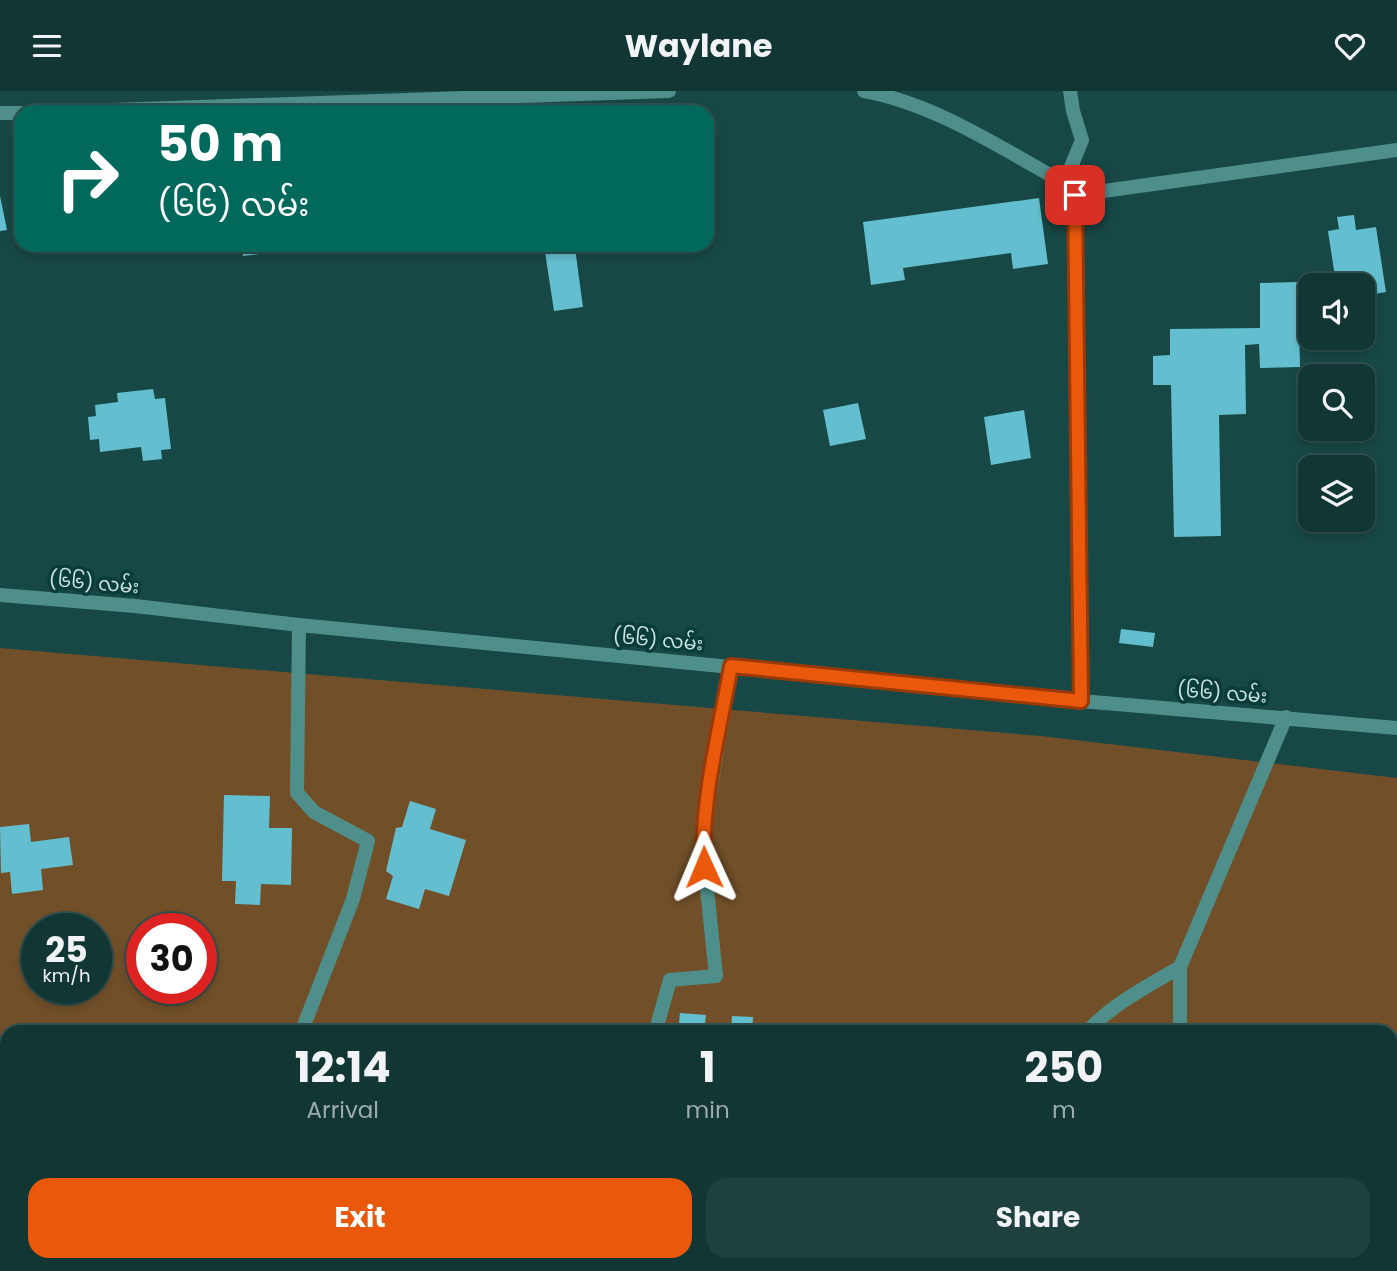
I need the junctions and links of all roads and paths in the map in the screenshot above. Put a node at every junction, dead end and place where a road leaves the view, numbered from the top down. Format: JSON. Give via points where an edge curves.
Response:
{"nodes":[{"id":1,"x":669,"y":91,"type":"edge"},
{"id":2,"x":864,"y":91,"type":"edge"},
{"id":3,"x":1070,"y":91,"type":"edge"},
{"id":4,"x":259,"y":105,"type":"edge"},
{"id":5,"x":1397,"y":150,"type":"edge"},
{"id":6,"x":1065,"y":184,"type":"junction"},
{"id":7,"x":1075,"y":195,"type":"junction"},
{"id":8,"x":0,"y":595,"type":"edge"},
{"id":9,"x":299,"y":625,"type":"junction"},
{"id":10,"x":731,"y":666,"type":"junction"},
{"id":11,"x":1081,"y":701,"type":"junction"},
{"id":12,"x":1286,"y":717,"type":"junction"},
{"id":13,"x":1397,"y":728,"type":"edge"},
{"id":14,"x":1180,"y":967,"type":"junction"},
{"id":15,"x":304,"y":1025,"type":"edge"},
{"id":16,"x":657,"y":1025,"type":"edge"},
{"id":17,"x":1093,"y":1025,"type":"edge"},
{"id":18,"x":1180,"y":1025,"type":"edge"}],
"edges":[{"from":1,"to":4,"type":"street"},
{"from":2,"to":6,"type":"street","via":[[914,104]]},
{"from":3,"to":6,"type":"street","via":[[1082,140]]},
{"from":5,"to":7,"type":"street"},
{"from":6,"to":7,"type":"street"},
{"from":7,"to":11,"type":"street"},
{"from":8,"to":9,"type":"street","name":"(၆၆) လမ်း"},
{"from":9,"to":10,"type":"street","name":"(၆၆) လမ်း"},
{"from":9,"to":15,"type":"street","via":[[297,793],[314,812],[368,841],[353,899]]},
{"from":10,"to":11,"type":"street","name":"(၆၆) လမ်း"},
{"from":10,"to":16,"type":"street","via":[[702,841],[716,976],[670,980]]},
{"from":11,"to":12,"type":"street","name":"(၆၆) လမ်း"},
{"from":12,"to":13,"type":"street","name":"(၆၆) လမ်း"},
{"from":12,"to":14,"type":"street"},
{"from":14,"to":17,"type":"street"},
{"from":14,"to":18,"type":"street"}]}
